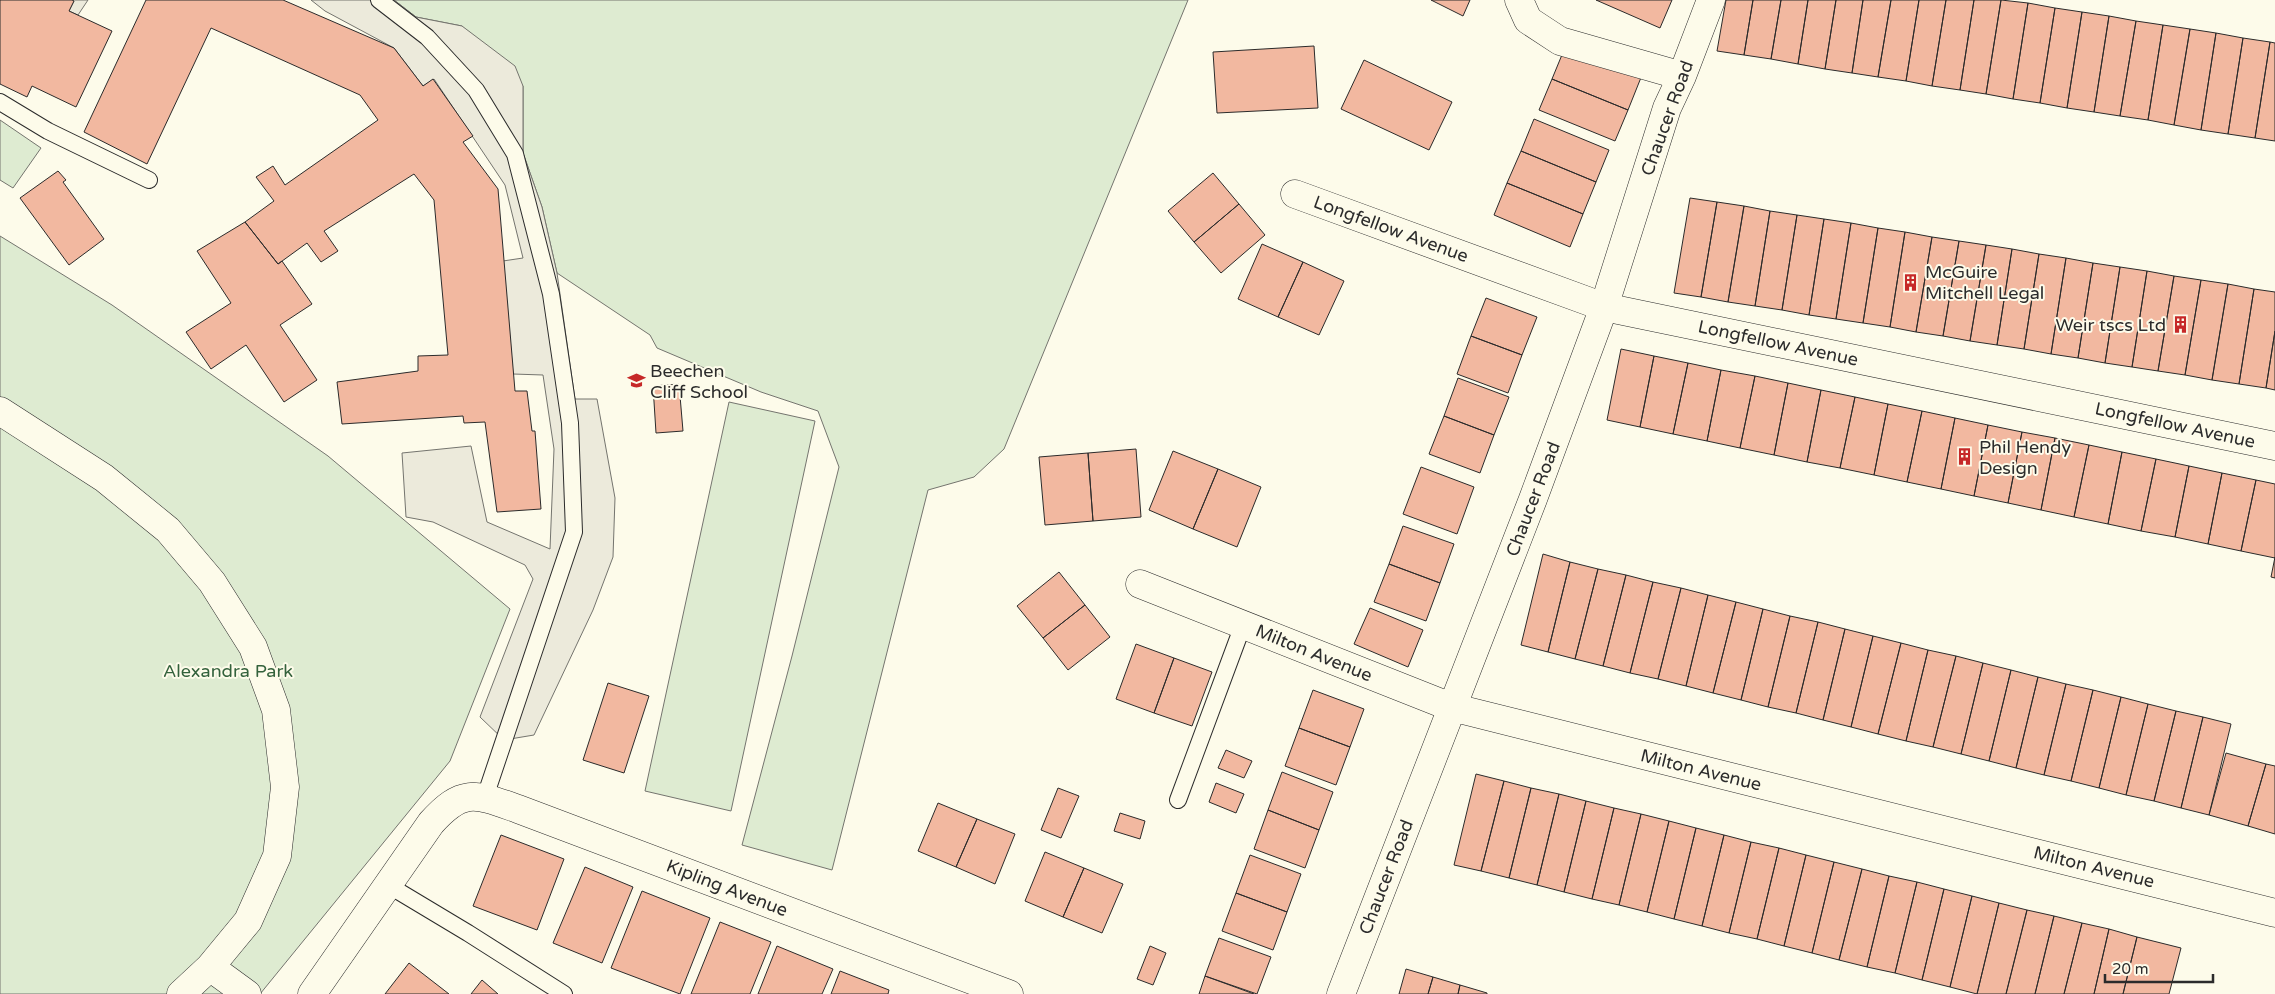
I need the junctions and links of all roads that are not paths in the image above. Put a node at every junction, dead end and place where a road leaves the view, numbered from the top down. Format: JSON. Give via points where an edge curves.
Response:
{"nodes":[{"id":1,"x":378,"y":0,"type":"edge"},
{"id":2,"x":1519,"y":0,"type":"edge"},
{"id":3,"x":1711,"y":0,"type":"edge"},
{"id":4,"x":1682,"y":76,"type":"junction"},
{"id":5,"x":0,"y":102,"type":"edge"},
{"id":6,"x":149,"y":180,"type":"dead end"},
{"id":7,"x":1295,"y":194,"type":"dead end"},
{"id":8,"x":1604,"y":307,"type":"junction"},
{"id":9,"x":0,"y":411,"type":"edge"},
{"id":10,"x":2275,"y":446,"type":"edge"},
{"id":11,"x":1140,"y":584,"type":"dead end"},
{"id":12,"x":1243,"y":625,"type":"junction"},
{"id":13,"x":1451,"y":708,"type":"junction"},
{"id":14,"x":485,"y":797,"type":"junction"},
{"id":15,"x":1178,"y":800,"type":"dead end"},
{"id":16,"x":388,"y":885,"type":"junction"},
{"id":17,"x":2275,"y":913,"type":"edge"},
{"id":18,"x":210,"y":967,"type":"junction"},
{"id":19,"x":181,"y":994,"type":"edge"},
{"id":20,"x":247,"y":994,"type":"edge"},
{"id":21,"x":312,"y":994,"type":"edge"},
{"id":22,"x":564,"y":994,"type":"edge"},
{"id":23,"x":1009,"y":994,"type":"edge"},
{"id":24,"x":1341,"y":994,"type":"edge"}],
"edges":[{"from":1,"to":14,"type":"lane","via":[[427,37],[476,90],[515,154],[551,294],[570,423],[574,532]]},
{"from":2,"to":4,"type":"street","via":[[1528,20],[1560,41]]},
{"from":3,"to":4,"type":"street","name":"Chaucer Road"},
{"from":4,"to":8,"type":"street","name":"Chaucer Road","via":[[1668,108]]},
{"from":5,"to":6,"type":"lane","via":[[48,131]]},
{"from":7,"to":8,"type":"street","name":"Longfellow Avenue"},
{"from":8,"to":10,"type":"street","name":"Longfellow Avenue"},
{"from":8,"to":13,"type":"street","name":"Chaucer Road","via":[[1534,499]]},
{"from":9,"to":18,"type":"street","via":[[104,478],[168,530],[212,582],[253,647],[276,710],[285,787],[277,856],[248,921]]},
{"from":11,"to":12,"type":"street","name":"Milton Avenue"},
{"from":12,"to":13,"type":"street","name":"Milton Avenue"},
{"from":12,"to":15,"type":"lane"},
{"from":13,"to":17,"type":"street","name":"Milton Avenue"},
{"from":13,"to":24,"type":"street","name":"Chaucer Road"},
{"from":14,"to":16,"type":"street","name":"Kipling Avenue","via":[[462,797],[445,807]]},
{"from":14,"to":23,"type":"street","name":"Kipling Avenue"},
{"from":16,"to":21,"type":"street"},
{"from":16,"to":22,"type":"lane"},
{"from":18,"to":19,"type":"street"},
{"from":18,"to":20,"type":"street"}]}
